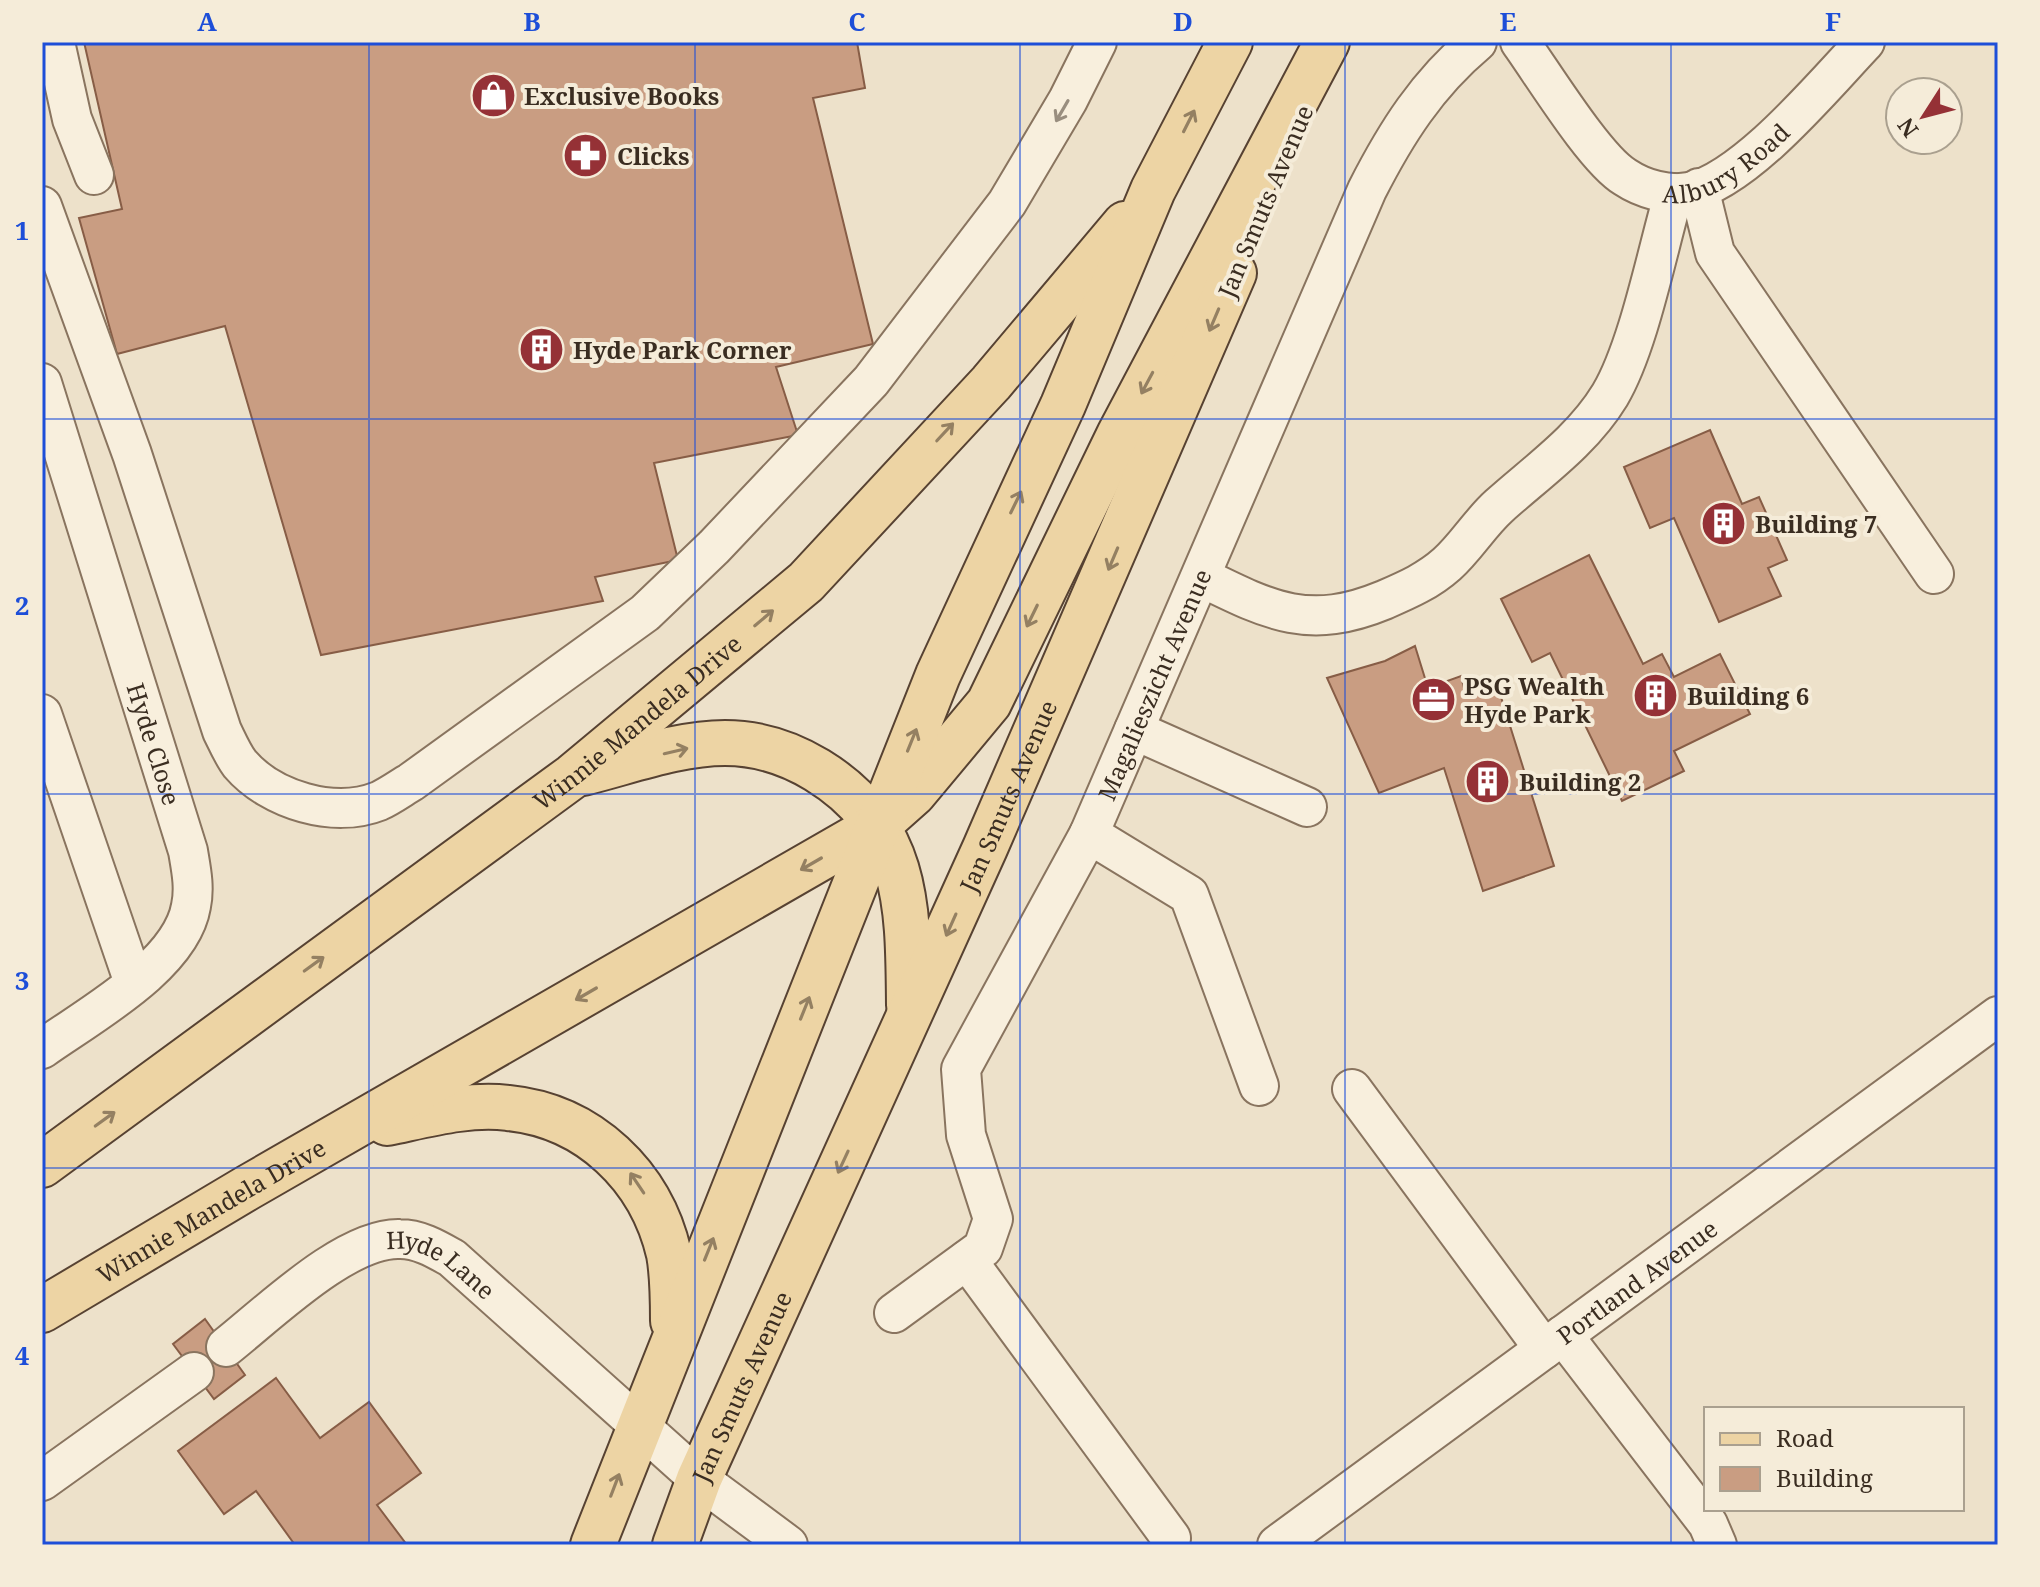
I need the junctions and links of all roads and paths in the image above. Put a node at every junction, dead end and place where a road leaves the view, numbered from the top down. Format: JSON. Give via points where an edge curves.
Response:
{"nodes":[{"id":1,"x":55,"y":42,"type":"edge"},
{"id":2,"x":1097,"y":42,"type":"edge"},
{"id":3,"x":1230,"y":42,"type":"edge"},
{"id":4,"x":1330,"y":42,"type":"edge"},
{"id":5,"x":1477,"y":42,"type":"edge"},
{"id":6,"x":1520,"y":42,"type":"edge"},
{"id":7,"x":1865,"y":42,"type":"edge"},
{"id":8,"x":94,"y":175,"type":"dead end"},
{"id":9,"x":1153,"y":190,"type":"junction"},
{"id":10,"x":1686,"y":191,"type":"junction"},
{"id":11,"x":42,"y":206,"type":"edge"},
{"id":12,"x":42,"y":383,"type":"edge"},
{"id":13,"x":1934,"y":574,"type":"dead end"},
{"id":14,"x":1201,"y":577,"type":"junction"},
{"id":15,"x":42,"y":714,"type":"edge"},
{"id":16,"x":1134,"y":730,"type":"junction"},
{"id":17,"x":573,"y":776,"type":"junction"},
{"id":18,"x":1307,"y":807,"type":"dead end"},
{"id":19,"x":878,"y":825,"type":"junction"},
{"id":20,"x":1089,"y":834,"type":"junction"},
{"id":21,"x":134,"y":983,"type":"junction"},
{"id":22,"x":1998,"y":1016,"type":"edge"},
{"id":23,"x":909,"y":1019,"type":"junction"},
{"id":24,"x":42,"y":1049,"type":"edge"},
{"id":25,"x":1259,"y":1086,"type":"dead end"},
{"id":26,"x":1352,"y":1089,"type":"dead end"},
{"id":27,"x":349,"y":1131,"type":"junction"},
{"id":28,"x":42,"y":1165,"type":"edge"},
{"id":29,"x":967,"y":1260,"type":"junction"},
{"id":30,"x":42,"y":1310,"type":"edge"},
{"id":31,"x":894,"y":1313,"type":"dead end"},
{"id":32,"x":674,"y":1338,"type":"junction"},
{"id":33,"x":1553,"y":1342,"type":"junction"},
{"id":34,"x":226,"y":1347,"type":"dead end"},
{"id":35,"x":194,"y":1372,"type":"dead end"},
{"id":36,"x":638,"y":1425,"type":"junction"},
{"id":37,"x":699,"y":1479,"type":"junction"},
{"id":38,"x":42,"y":1481,"type":"edge"},
{"id":39,"x":1171,"y":1538,"type":"dead end"},
{"id":40,"x":593,"y":1545,"type":"edge"},
{"id":41,"x":675,"y":1545,"type":"edge"},
{"id":42,"x":788,"y":1545,"type":"edge"},
{"id":43,"x":1277,"y":1545,"type":"edge"},
{"id":44,"x":1717,"y":1545,"type":"edge"}],
"edges":[{"from":1,"to":8,"type":"street","via":[[72,119]]},
{"from":2,"to":11,"type":"street","one_way":true,"via":[[1007,203],[871,381],[714,547],[645,613],[411,782],[377,802],[341,808],[300,802],[267,785],[240,763],[222,731],[132,454]]},
{"from":9,"to":3,"type":"main road","one_way":true},
{"from":4,"to":19,"type":"main road","name":"Winnie Mandela Drive","one_way":true,"via":[[1119,435],[989,703],[914,793]]},
{"from":4,"to":23,"type":"main road","name":"Jan Smuts Avenue","one_way":true,"via":[[1107,573]]},
{"from":5,"to":14,"type":"street","name":"Magalieszicht Avenue","via":[[1424,95],[1367,190]]},
{"from":6,"to":10,"type":"street","name":"Albury Road","via":[[1604,159],[1624,177],[1648,188]]},
{"from":7,"to":10,"type":"street","name":"Albury Road","via":[[1737,168]]},
{"from":17,"to":9,"type":"main road","name":"Winnie Mandela Drive","one_way":true,"via":[[806,582],[991,383]]},
{"from":19,"to":9,"type":"main road","one_way":true,"via":[[938,675],[1063,405]]},
{"from":10,"to":13,"type":"street","via":[[1715,253]]},
{"from":10,"to":14,"type":"street","via":[[1611,393],[1563,451],[1490,514],[1425,582],[1356,611],[1320,618],[1281,612]]},
{"from":12,"to":21,"type":"street","name":"Hyde Close","via":[[188,851],[193,882],[191,909],[179,936]]},
{"from":14,"to":16,"type":"street","name":"Magalieszicht Avenue"},
{"from":15,"to":21,"type":"street"},
{"from":16,"to":18,"type":"street"},
{"from":16,"to":20,"type":"street","name":"Magalieszicht Avenue"},
{"from":17,"to":19,"type":"main road","one_way":true,"via":[[695,746],[765,747],[829,777]]},
{"from":28,"to":17,"type":"main road","name":"Winnie Mandela Drive","one_way":true},
{"from":19,"to":23,"type":"main road","via":[[901,878],[908,911]]},
{"from":19,"to":27,"type":"main road","name":"Winnie Mandela Drive","one_way":true},
{"from":32,"to":19,"type":"main road","one_way":true},
{"from":20,"to":25,"type":"street","via":[[1189,895]]},
{"from":20,"to":29,"type":"street","name":"Magalieszicht Avenue","via":[[961,1069],[966,1135],[993,1219],[983,1248]]},
{"from":21,"to":24,"type":"street","name":"Hyde Close"},
{"from":22,"to":33,"type":"street","name":"Portland Avenue"},
{"from":23,"to":37,"type":"main road","name":"Jan Smuts Avenue","one_way":true},
{"from":26,"to":33,"type":"street"},
{"from":27,"to":30,"type":"main road","name":"Winnie Mandela Drive"},
{"from":32,"to":27,"type":"main road","one_way":true,"via":[[672,1281],[660,1227],[624,1164],[590,1136],[571,1124],[506,1107],[438,1112]]},
{"from":29,"to":31,"type":"street","name":"Magalieszicht Avenue"},
{"from":29,"to":39,"type":"street"},
{"from":32,"to":36,"type":"main road"},
{"from":33,"to":43,"type":"street","name":"Portland Avenue"},
{"from":33,"to":44,"type":"street","via":[[1708,1524]]},
{"from":34,"to":36,"type":"street","name":"Hyde Lane","via":[[346,1253],[373,1241],[402,1238],[452,1258]]},
{"from":35,"to":38,"type":"street"},
{"from":36,"to":37,"type":"street","name":"Hyde Lane"},
{"from":40,"to":36,"type":"main road","one_way":true},
{"from":37,"to":41,"type":"main road","name":"Jan Smuts Avenue"},
{"from":37,"to":42,"type":"street","name":"Hyde Lane"}]}
